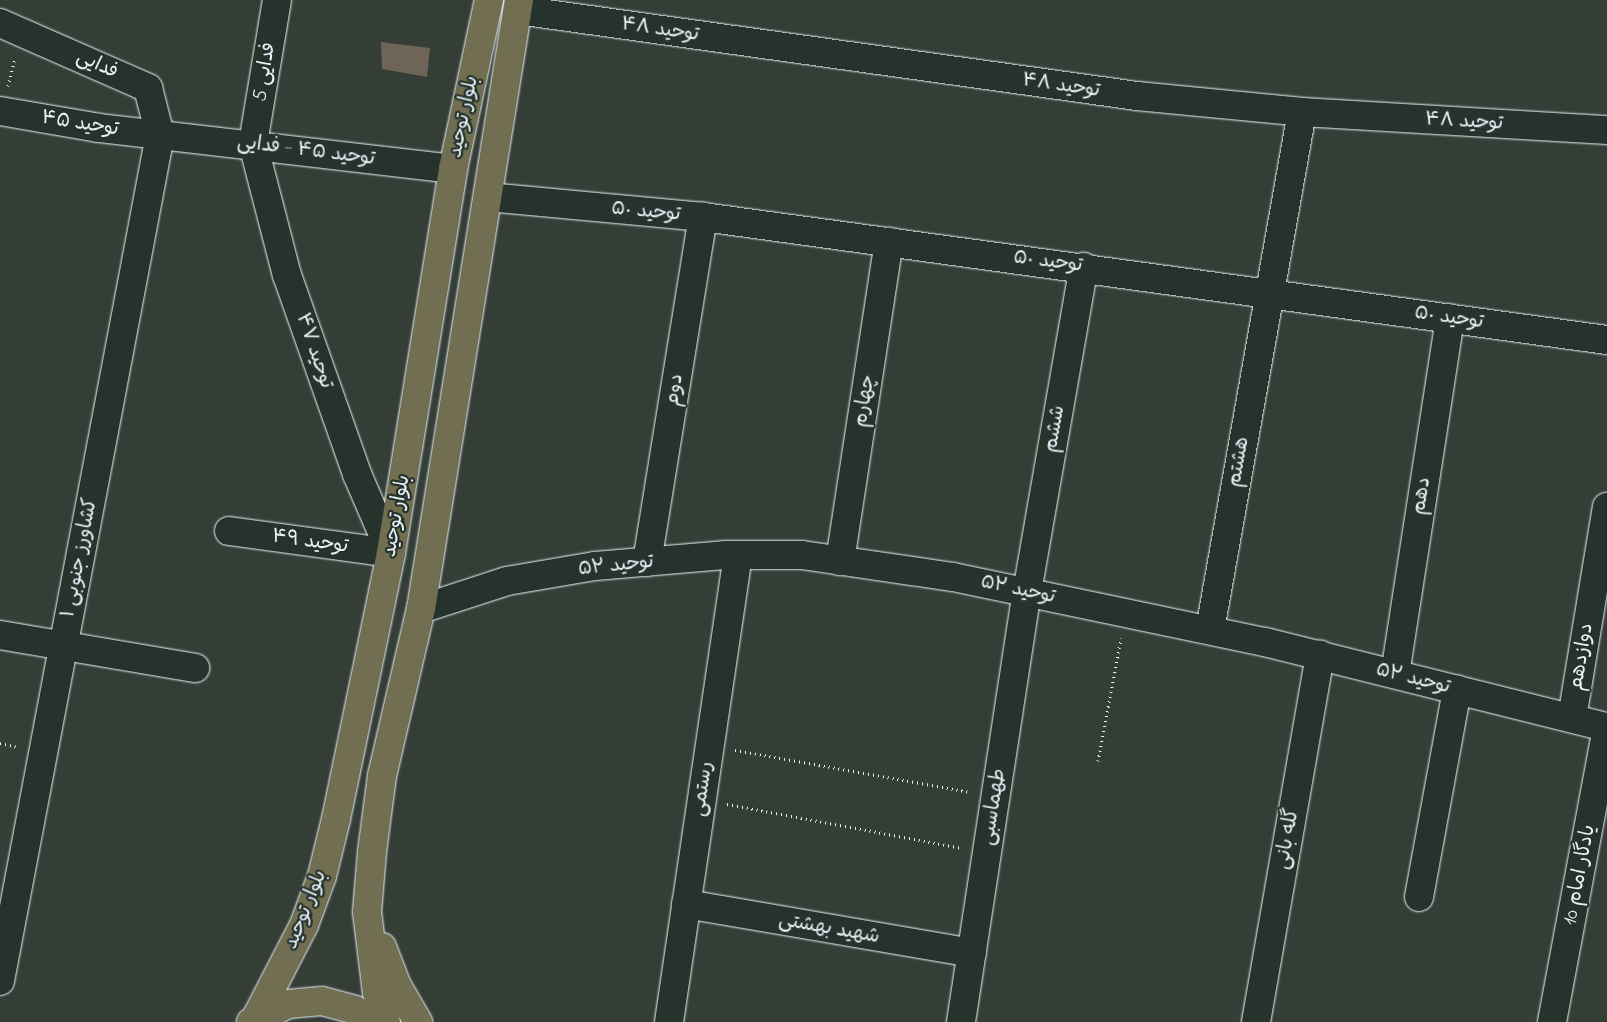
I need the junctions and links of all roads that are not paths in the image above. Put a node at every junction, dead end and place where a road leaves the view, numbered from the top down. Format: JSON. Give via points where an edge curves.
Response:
{"nodes":[{"id":1,"x":277,"y":0,"type":"edge"},
{"id":2,"x":489,"y":0,"type":"edge"},
{"id":3,"x":519,"y":5,"type":"edge"},
{"id":4,"x":11,"y":28,"type":"edge"},
{"id":5,"x":1,"y":111,"type":"edge"},
{"id":6,"x":1302,"y":112,"type":"junction"},
{"id":7,"x":1607,"y":130,"type":"edge"},
{"id":8,"x":160,"y":136,"type":"junction"},
{"id":9,"x":253,"y":144,"type":"junction"},
{"id":10,"x":453,"y":169,"type":"junction"},
{"id":11,"x":488,"y":196,"type":"junction"},
{"id":12,"x":703,"y":217,"type":"junction"},
{"id":13,"x":889,"y":242,"type":"junction"},
{"id":14,"x":1084,"y":267,"type":"junction"},
{"id":15,"x":1268,"y":293,"type":"junction"},
{"id":16,"x":1450,"y":318,"type":"junction"},
{"id":17,"x":1607,"y":340,"type":"edge"},
{"id":18,"x":1607,"y":507,"type":"edge"},
{"id":19,"x":229,"y":531,"type":"dead end"},
{"id":20,"x":391,"y":553,"type":"junction"},
{"id":21,"x":738,"y":555,"type":"junction"},
{"id":22,"x":840,"y":561,"type":"junction"},
{"id":23,"x":647,"y":562,"type":"junction"},
{"id":24,"x":1027,"y":592,"type":"junction"},
{"id":25,"x":421,"y":609,"type":"junction"},
{"id":26,"x":1210,"y":630,"type":"junction"},
{"id":27,"x":0,"y":635,"type":"edge"},
{"id":28,"x":63,"y":646,"type":"junction"},
{"id":29,"x":1320,"y":655,"type":"junction"},
{"id":30,"x":195,"y":668,"type":"dead end"},
{"id":31,"x":1395,"y":674,"type":"junction"},
{"id":32,"x":1457,"y":689,"type":"junction"},
{"id":33,"x":1572,"y":718,"type":"junction"},
{"id":34,"x":1607,"y":727,"type":"edge"},
{"id":35,"x":372,"y":852,"type":"junction"},
{"id":36,"x":11,"y":862,"type":"edge"},
{"id":37,"x":1419,"y":897,"type":"dead end"},
{"id":38,"x":686,"y":904,"type":"junction"},
{"id":39,"x":972,"y":953,"type":"junction"},
{"id":40,"x":0,"y":982,"type":"edge"},
{"id":41,"x":254,"y":1020,"type":"edge"},
{"id":42,"x":372,"y":1022,"type":"edge"},
{"id":43,"x":386,"y":1022,"type":"edge"},
{"id":44,"x":418,"y":1022,"type":"edge"},
{"id":45,"x":669,"y":1022,"type":"edge"},
{"id":46,"x":961,"y":1022,"type":"edge"},
{"id":47,"x":1256,"y":1022,"type":"edge"},
{"id":48,"x":1552,"y":1022,"type":"edge"}],
"edges":[{"from":1,"to":9,"type":"street","name":"فدایی 5"},
{"from":2,"to":10,"type":"main road","name":"بلوار توحید"},
{"from":3,"to":6,"type":"street","name":"توحید ۴۸","via":[[1137,96]]},
{"from":3,"to":11,"type":"main road","name":"بلوار توحید"},
{"from":4,"to":8,"type":"street","name":"فدایی","via":[[148,88]]},
{"from":5,"to":8,"type":"street","name":"توحید ۴۵"},
{"from":6,"to":7,"type":"street","name":"توحید ۴۸"},
{"from":6,"to":15,"type":"street","name":"هشتم"},
{"from":8,"to":9,"type":"street","name":"توحید ۴۵ - فدایی"},
{"from":8,"to":28,"type":"street","name":"کشاورز جنوبی ۱"},
{"from":9,"to":10,"type":"street","name":"توحید ۴۵ - فدایی"},
{"from":9,"to":20,"type":"street","name":"توحید ۴۷","via":[[287,275],[357,474]]},
{"from":10,"to":20,"type":"main road","name":"بلوار توحید"},
{"from":11,"to":12,"type":"street","name":"توحید ۵۰"},
{"from":11,"to":25,"type":"main road","name":"بلوار توحید"},
{"from":12,"to":13,"type":"street","name":"توحید ۵۰"},
{"from":12,"to":23,"type":"street","name":"دوم"},
{"from":13,"to":14,"type":"street","name":"توحید ۵۰"},
{"from":13,"to":22,"type":"street","name":"چهارم"},
{"from":14,"to":15,"type":"street","name":"توحید ۵۰"},
{"from":14,"to":24,"type":"street","name":"ششم"},
{"from":15,"to":16,"type":"street","name":"توحید ۵۰"},
{"from":15,"to":26,"type":"street","name":"هشتم"},
{"from":16,"to":17,"type":"street","name":"توحید ۵۰"},
{"from":16,"to":31,"type":"street","name":"دهم"},
{"from":18,"to":33,"type":"street","name":"دوازدهم"},
{"from":19,"to":20,"type":"street","name":"توحید ۴۹"},
{"from":20,"to":41,"type":"main road","name":"بلوار توحید","via":[[322,876],[304,925]]},
{"from":21,"to":22,"type":"street","name":"توحید ۵۲","via":[[802,555]]},
{"from":21,"to":23,"type":"street","name":"توحید ۵۲"},
{"from":21,"to":38,"type":"street","name":"رستمی"},
{"from":22,"to":24,"type":"street","name":"توحید ۵۲","via":[[953,577]]},
{"from":23,"to":25,"type":"street","name":"توحید ۵۲","via":[[595,566],[507,581]]},
{"from":24,"to":26,"type":"street","name":"توحید ۵۲"},
{"from":24,"to":39,"type":"street","name":"طهماسبی"},
{"from":25,"to":35,"type":"main road","name":"بلوار توحید","via":[[382,776]]},
{"from":26,"to":29,"type":"street","name":"توحید ۵۲"},
{"from":27,"to":28,"type":"street"},
{"from":28,"to":30,"type":"street"},
{"from":28,"to":36,"type":"street","name":"کشاورز جنوبی ۱"},
{"from":29,"to":31,"type":"street","name":"توحید ۵۲"},
{"from":29,"to":47,"type":"street","name":"گله بانی"},
{"from":31,"to":32,"type":"street","name":"توحید ۵۲"},
{"from":32,"to":33,"type":"street","name":"توحید ۵۲"},
{"from":32,"to":37,"type":"street"},
{"from":33,"to":34,"type":"street","name":"توحید ۵۲"},
{"from":34,"to":48,"type":"street","name":"یادگار امام 10"},
{"from":35,"to":43,"type":"main road","name":"بلوار توحید","via":[[367,912],[377,993]]},
{"from":35,"to":44,"type":"main road","via":[[380,939],[396,984]]},
{"from":36,"to":40,"type":"street","name":"کشاورز جنوبی ۱"},
{"from":38,"to":39,"type":"street","name":"شهید بهشتی"},
{"from":38,"to":45,"type":"street","name":"رستمی"},
{"from":39,"to":46,"type":"street","name":"طهماسبی"},
{"from":41,"to":42,"type":"main road","via":[[288,1004],[322,1001],[356,1010]]}]}
